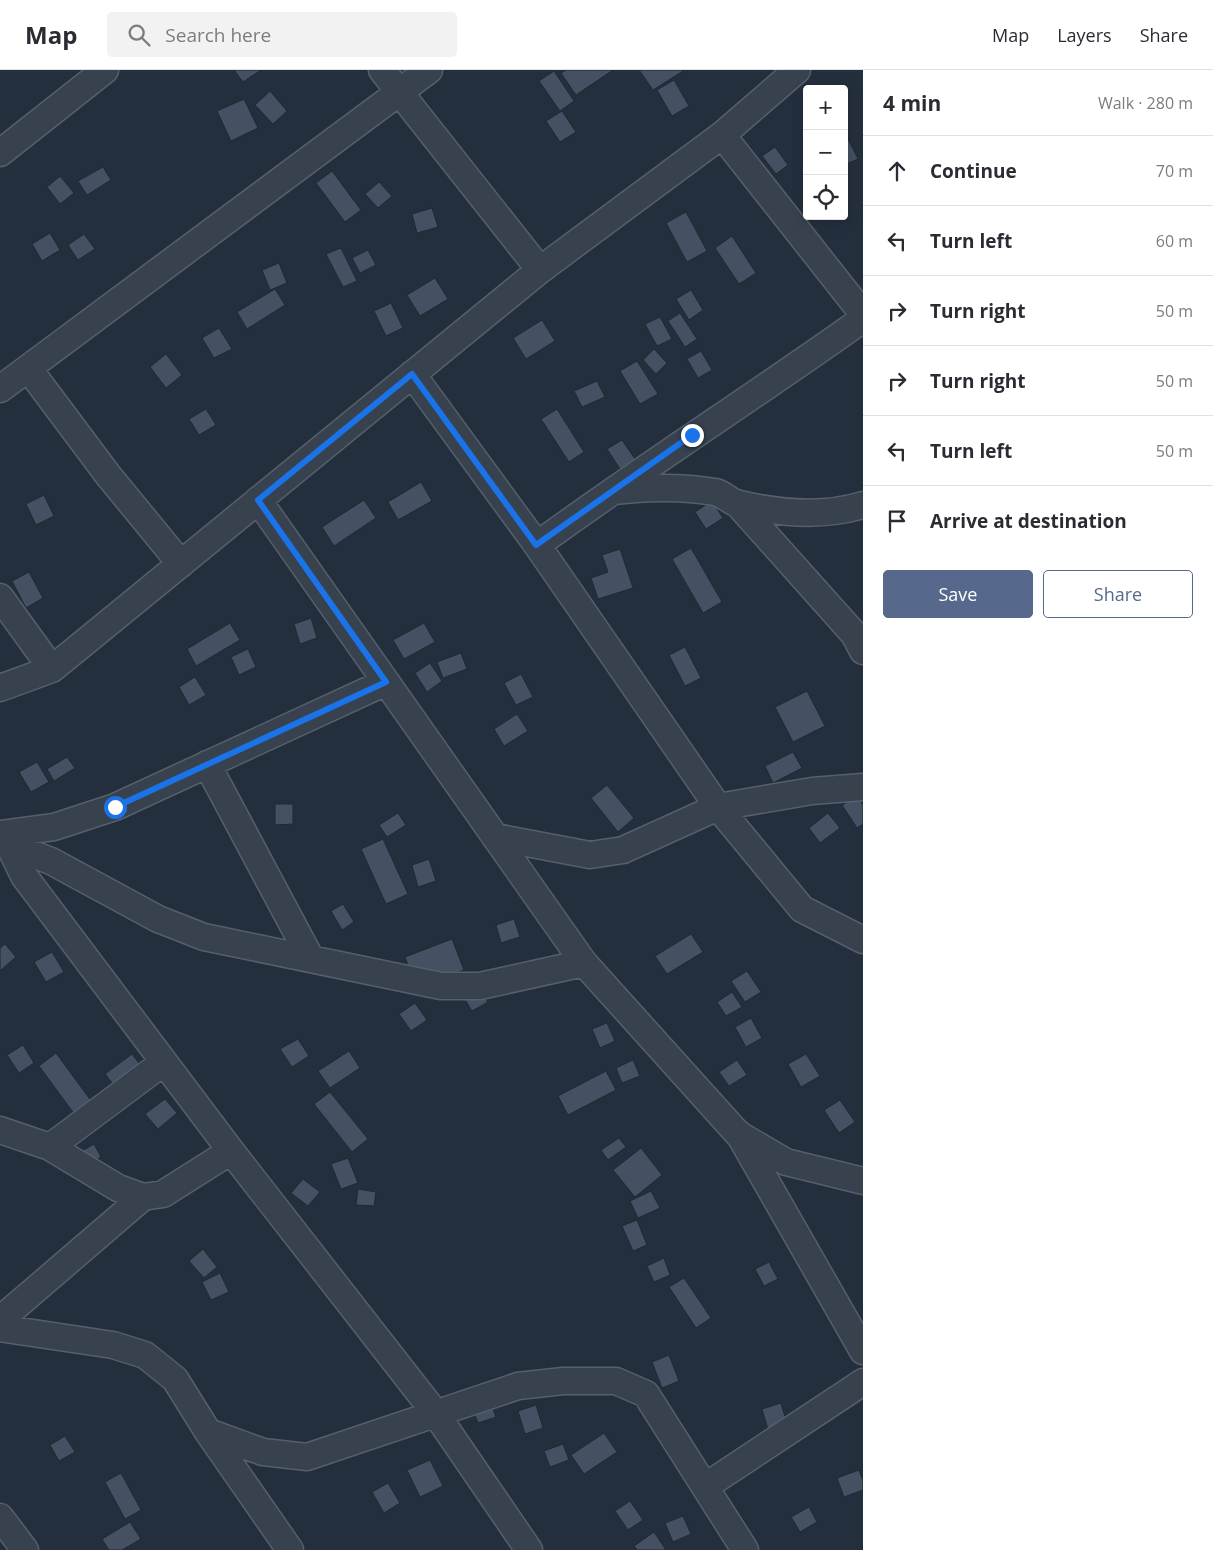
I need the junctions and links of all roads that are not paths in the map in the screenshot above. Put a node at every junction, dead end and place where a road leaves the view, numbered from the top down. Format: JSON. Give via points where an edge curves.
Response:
{"nodes":[{"id":1,"x":104,"y":70,"type":"edge"},
{"id":2,"x":382,"y":70,"type":"edge"},
{"id":3,"x":429,"y":70,"type":"edge"},
{"id":4,"x":797,"y":70,"type":"edge"},
{"id":5,"x":399,"y":92,"type":"junction"},
{"id":6,"x":722,"y":135,"type":"junction"},
{"id":7,"x":0,"y":153,"type":"edge"},
{"id":8,"x":540,"y":270,"type":"junction"},
{"id":9,"x":863,"y":314,"type":"edge"},
{"id":10,"x":863,"y":319,"type":"edge"},
{"id":11,"x":28,"y":368,"type":"junction"},
{"id":12,"x":412,"y":374,"type":"junction"},
{"id":13,"x":0,"y":389,"type":"edge"},
{"id":14,"x":610,"y":492,"type":"junction"},
{"id":15,"x":258,"y":500,"type":"junction"},
{"id":16,"x":737,"y":503,"type":"junction"},
{"id":17,"x":863,"y":505,"type":"edge"},
{"id":18,"x":536,"y":545,"type":"junction"},
{"id":19,"x":181,"y":564,"type":"junction"},
{"id":20,"x":0,"y":597,"type":"edge"},
{"id":21,"x":863,"y":650,"type":"edge"},
{"id":22,"x":52,"y":669,"type":"junction"},
{"id":23,"x":386,"y":682,"type":"junction"},
{"id":24,"x":0,"y":688,"type":"edge"},
{"id":25,"x":207,"y":764,"type":"junction"},
{"id":26,"x":863,"y":788,"type":"edge"},
{"id":27,"x":718,"y":807,"type":"junction"},
{"id":28,"x":495,"y":837,"type":"junction"},
{"id":29,"x":3,"y":840,"type":"edge"},
{"id":30,"x":863,"y":940,"type":"edge"},
{"id":31,"x":311,"y":959,"type":"junction"},
{"id":32,"x":584,"y":963,"type":"junction"},
{"id":33,"x":164,"y":1062,"type":"junction"},
{"id":34,"x":0,"y":1130,"type":"edge"},
{"id":35,"x":738,"y":1134,"type":"junction"},
{"id":36,"x":50,"y":1147,"type":"junction"},
{"id":37,"x":231,"y":1152,"type":"junction"},
{"id":38,"x":863,"y":1181,"type":"edge"},
{"id":39,"x":143,"y":1197,"type":"junction"},
{"id":40,"x":0,"y":1320,"type":"edge"},
{"id":41,"x":0,"y":1328,"type":"edge"},
{"id":42,"x":863,"y":1351,"type":"edge"},
{"id":43,"x":863,"y":1382,"type":"edge"},
{"id":44,"x":436,"y":1414,"type":"junction"},
{"id":45,"x":208,"y":1432,"type":"junction"},
{"id":46,"x":706,"y":1486,"type":"junction"},
{"id":47,"x":0,"y":1517,"type":"edge"},
{"id":48,"x":25,"y":1550,"type":"edge"},
{"id":49,"x":290,"y":1550,"type":"edge"},
{"id":50,"x":529,"y":1550,"type":"edge"},
{"id":51,"x":746,"y":1550,"type":"edge"}],
"edges":[{"from":1,"to":7,"type":"street"},
{"from":2,"to":5,"type":"street"},
{"from":3,"to":5,"type":"street"},
{"from":4,"to":6,"type":"street"},
{"from":5,"to":8,"type":"street"},
{"from":5,"to":11,"type":"street"},
{"from":6,"to":8,"type":"street"},
{"from":6,"to":9,"type":"street"},
{"from":8,"to":12,"type":"street"},
{"from":10,"to":14,"type":"street","via":[[776,382]]},
{"from":11,"to":13,"type":"street"},
{"from":11,"to":19,"type":"street","via":[[108,475]]},
{"from":12,"to":15,"type":"street"},
{"from":12,"to":18,"type":"street"},
{"from":14,"to":16,"type":"street","via":[[652,487],[688,488],[718,493]]},
{"from":14,"to":18,"type":"street"},
{"from":15,"to":19,"type":"street"},
{"from":15,"to":23,"type":"street"},
{"from":16,"to":17,"type":"street","via":[[825,513]]},
{"from":16,"to":21,"type":"street","via":[[854,634]]},
{"from":18,"to":27,"type":"street"},
{"from":19,"to":22,"type":"street"},
{"from":20,"to":22,"type":"street"},
{"from":22,"to":24,"type":"street"},
{"from":23,"to":25,"type":"street"},
{"from":23,"to":28,"type":"street"},
{"from":25,"to":29,"type":"street","via":[[115,807]]},
{"from":25,"to":31,"type":"street"},
{"from":26,"to":27,"type":"street","via":[[812,791]]},
{"from":27,"to":28,"type":"street","via":[[623,850],[590,855]]},
{"from":27,"to":30,"type":"street","via":[[802,909]]},
{"from":28,"to":32,"type":"street"},
{"from":29,"to":31,"type":"street","via":[[51,861],[158,919],[204,937]]},
{"from":29,"to":33,"type":"street","via":[[24,876]]},
{"from":31,"to":32,"type":"street","via":[[441,986],[480,986]]},
{"from":32,"to":35,"type":"street"},
{"from":33,"to":36,"type":"street"},
{"from":33,"to":37,"type":"street"},
{"from":34,"to":36,"type":"street"},
{"from":35,"to":38,"type":"street","via":[[786,1162]]},
{"from":35,"to":42,"type":"street"},
{"from":36,"to":39,"type":"street","via":[[118,1188]]},
{"from":37,"to":39,"type":"street","via":[[163,1194]]},
{"from":37,"to":44,"type":"street"},
{"from":39,"to":40,"type":"street"},
{"from":41,"to":45,"type":"street","via":[[113,1345],[144,1355],[175,1379]]},
{"from":43,"to":46,"type":"street"},
{"from":44,"to":45,"type":"street","via":[[306,1456],[263,1452]]},
{"from":44,"to":46,"type":"street","via":[[518,1386],[563,1381],[616,1381],[646,1394]]},
{"from":44,"to":50,"type":"street"},
{"from":45,"to":49,"type":"street"},
{"from":46,"to":51,"type":"street"},
{"from":47,"to":48,"type":"street"}]}
